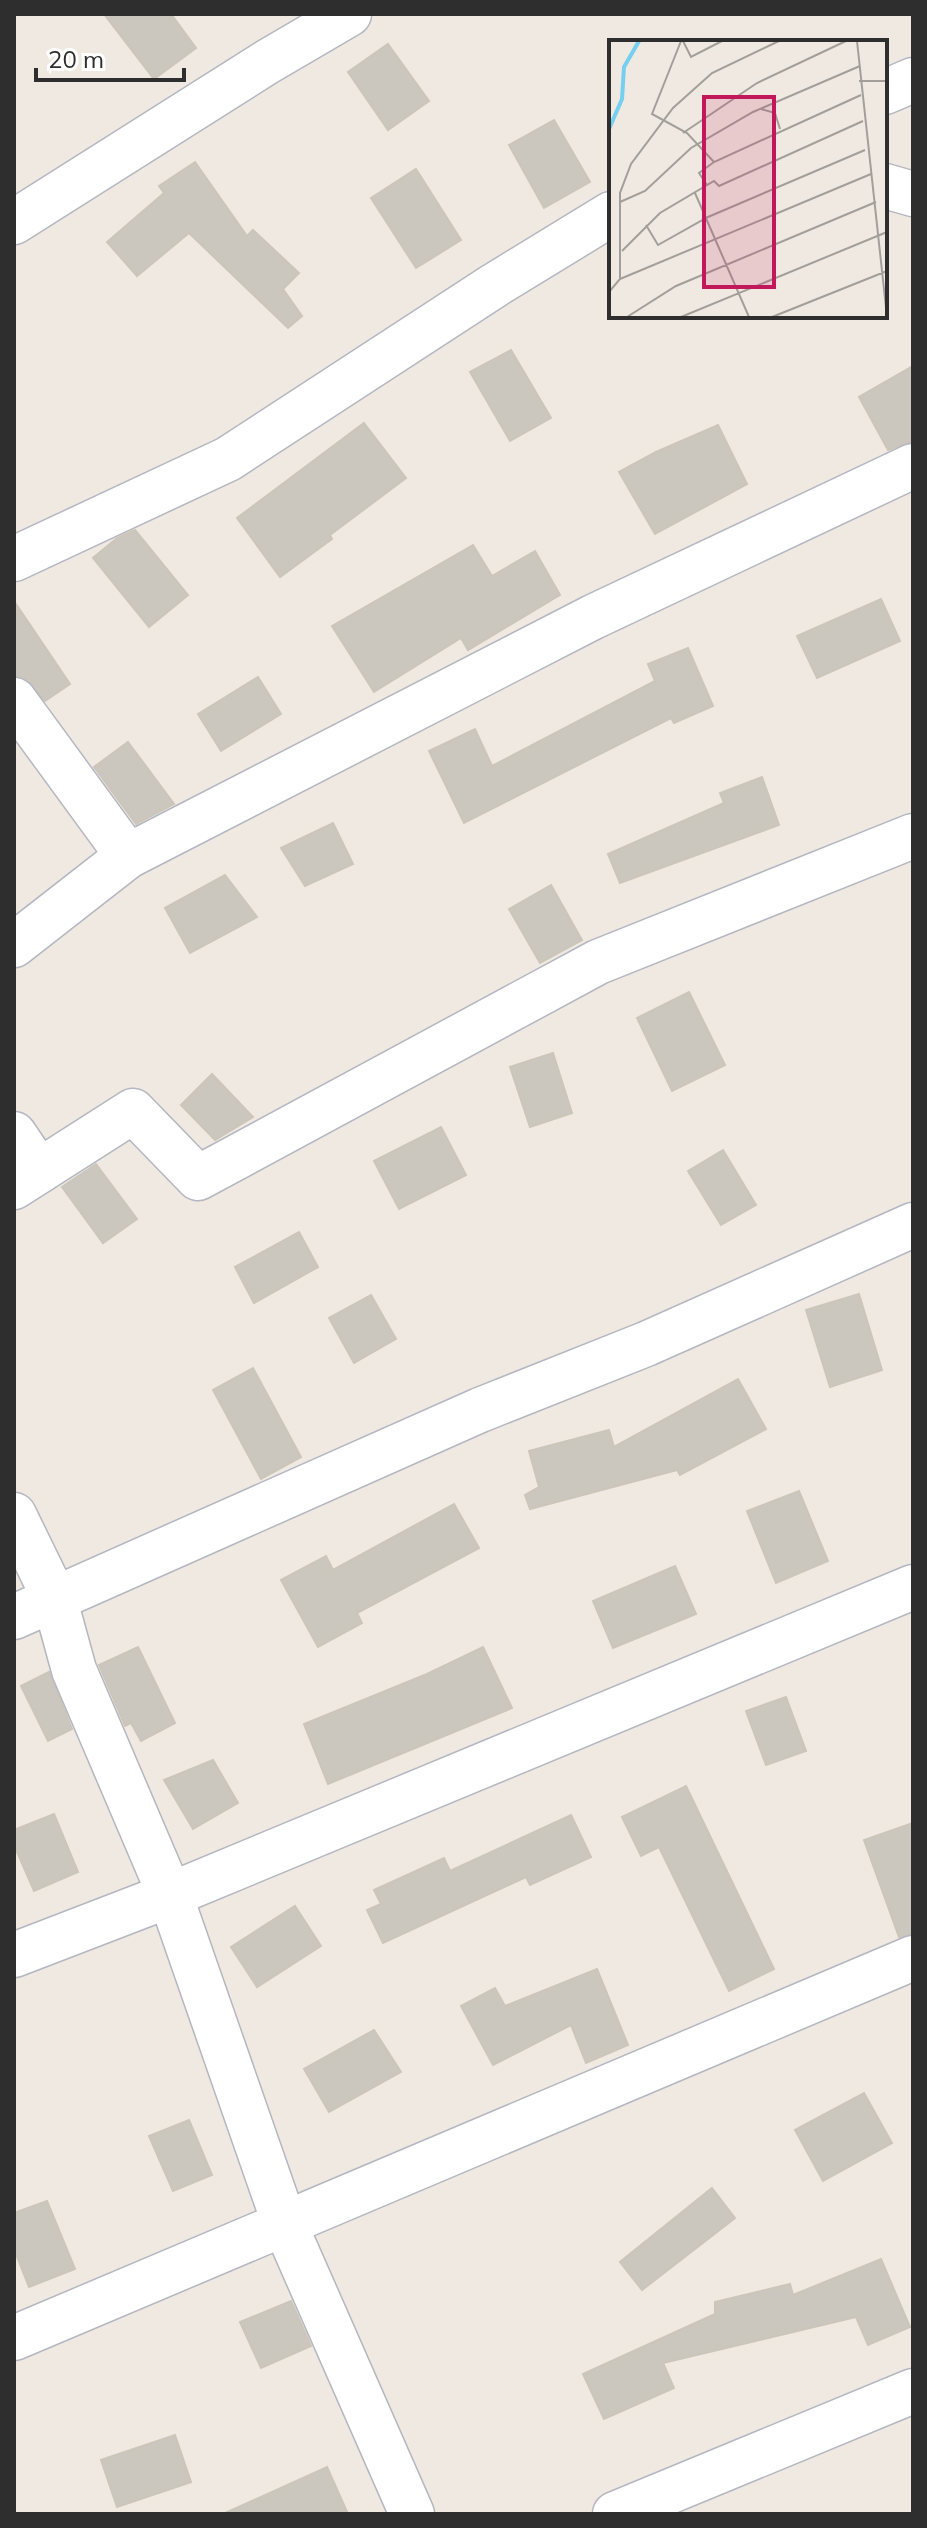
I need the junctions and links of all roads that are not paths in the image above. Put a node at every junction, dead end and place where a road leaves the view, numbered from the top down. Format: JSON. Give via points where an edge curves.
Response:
{"nodes":[{"id":1,"x":349,"y":14,"type":"edge"},
{"id":2,"x":913,"y":80,"type":"edge"},
{"id":3,"x":887,"y":91,"type":"edge"},
{"id":4,"x":887,"y":187,"type":"edge"},
{"id":5,"x":913,"y":194,"type":"edge"},
{"id":6,"x":609,"y":215,"type":"edge"},
{"id":7,"x":14,"y":222,"type":"edge"},
{"id":8,"x":913,"y":466,"type":"edge"},
{"id":9,"x":14,"y":559,"type":"edge"},
{"id":10,"x":14,"y":700,"type":"edge"},
{"id":11,"x":913,"y":836,"type":"edge"},
{"id":12,"x":128,"y":856,"type":"junction"},
{"id":13,"x":14,"y":945,"type":"edge"},
{"id":14,"x":14,"y":1134,"type":"edge"},
{"id":15,"x":26,"y":1179,"type":"edge"},
{"id":16,"x":913,"y":1225,"type":"edge"},
{"id":17,"x":14,"y":1515,"type":"edge"},
{"id":18,"x":913,"y":1587,"type":"edge"},
{"id":19,"x":54,"y":1597,"type":"junction"},
{"id":20,"x":14,"y":1617,"type":"edge"},
{"id":21,"x":170,"y":1895,"type":"junction"},
{"id":22,"x":14,"y":1955,"type":"edge"},
{"id":23,"x":913,"y":1958,"type":"edge"},
{"id":24,"x":285,"y":2225,"type":"junction"},
{"id":25,"x":14,"y":2338,"type":"edge"},
{"id":26,"x":913,"y":2391,"type":"edge"},
{"id":27,"x":412,"y":2514,"type":"edge"},
{"id":28,"x":615,"y":2514,"type":"edge"}],
"edges":[{"from":1,"to":7,"type":"street"},
{"from":2,"to":3,"type":"street"},
{"from":4,"to":5,"type":"street"},
{"from":6,"to":9,"type":"street","via":[[228,459]]},
{"from":8,"to":12,"type":"street","via":[[593,617]]},
{"from":10,"to":12,"type":"street"},
{"from":11,"to":15,"type":"street","via":[[598,962],[198,1178],[133,1111]]},
{"from":12,"to":13,"type":"street"},
{"from":14,"to":15,"type":"street"},
{"from":16,"to":19,"type":"street"},
{"from":17,"to":19,"type":"street"},
{"from":18,"to":21,"type":"street"},
{"from":19,"to":20,"type":"street"},
{"from":19,"to":21,"type":"street","via":[[74,1670]]},
{"from":21,"to":22,"type":"street"},
{"from":21,"to":24,"type":"street"},
{"from":23,"to":24,"type":"street"},
{"from":24,"to":25,"type":"street"},
{"from":24,"to":27,"type":"street"},
{"from":26,"to":28,"type":"street"}]}
